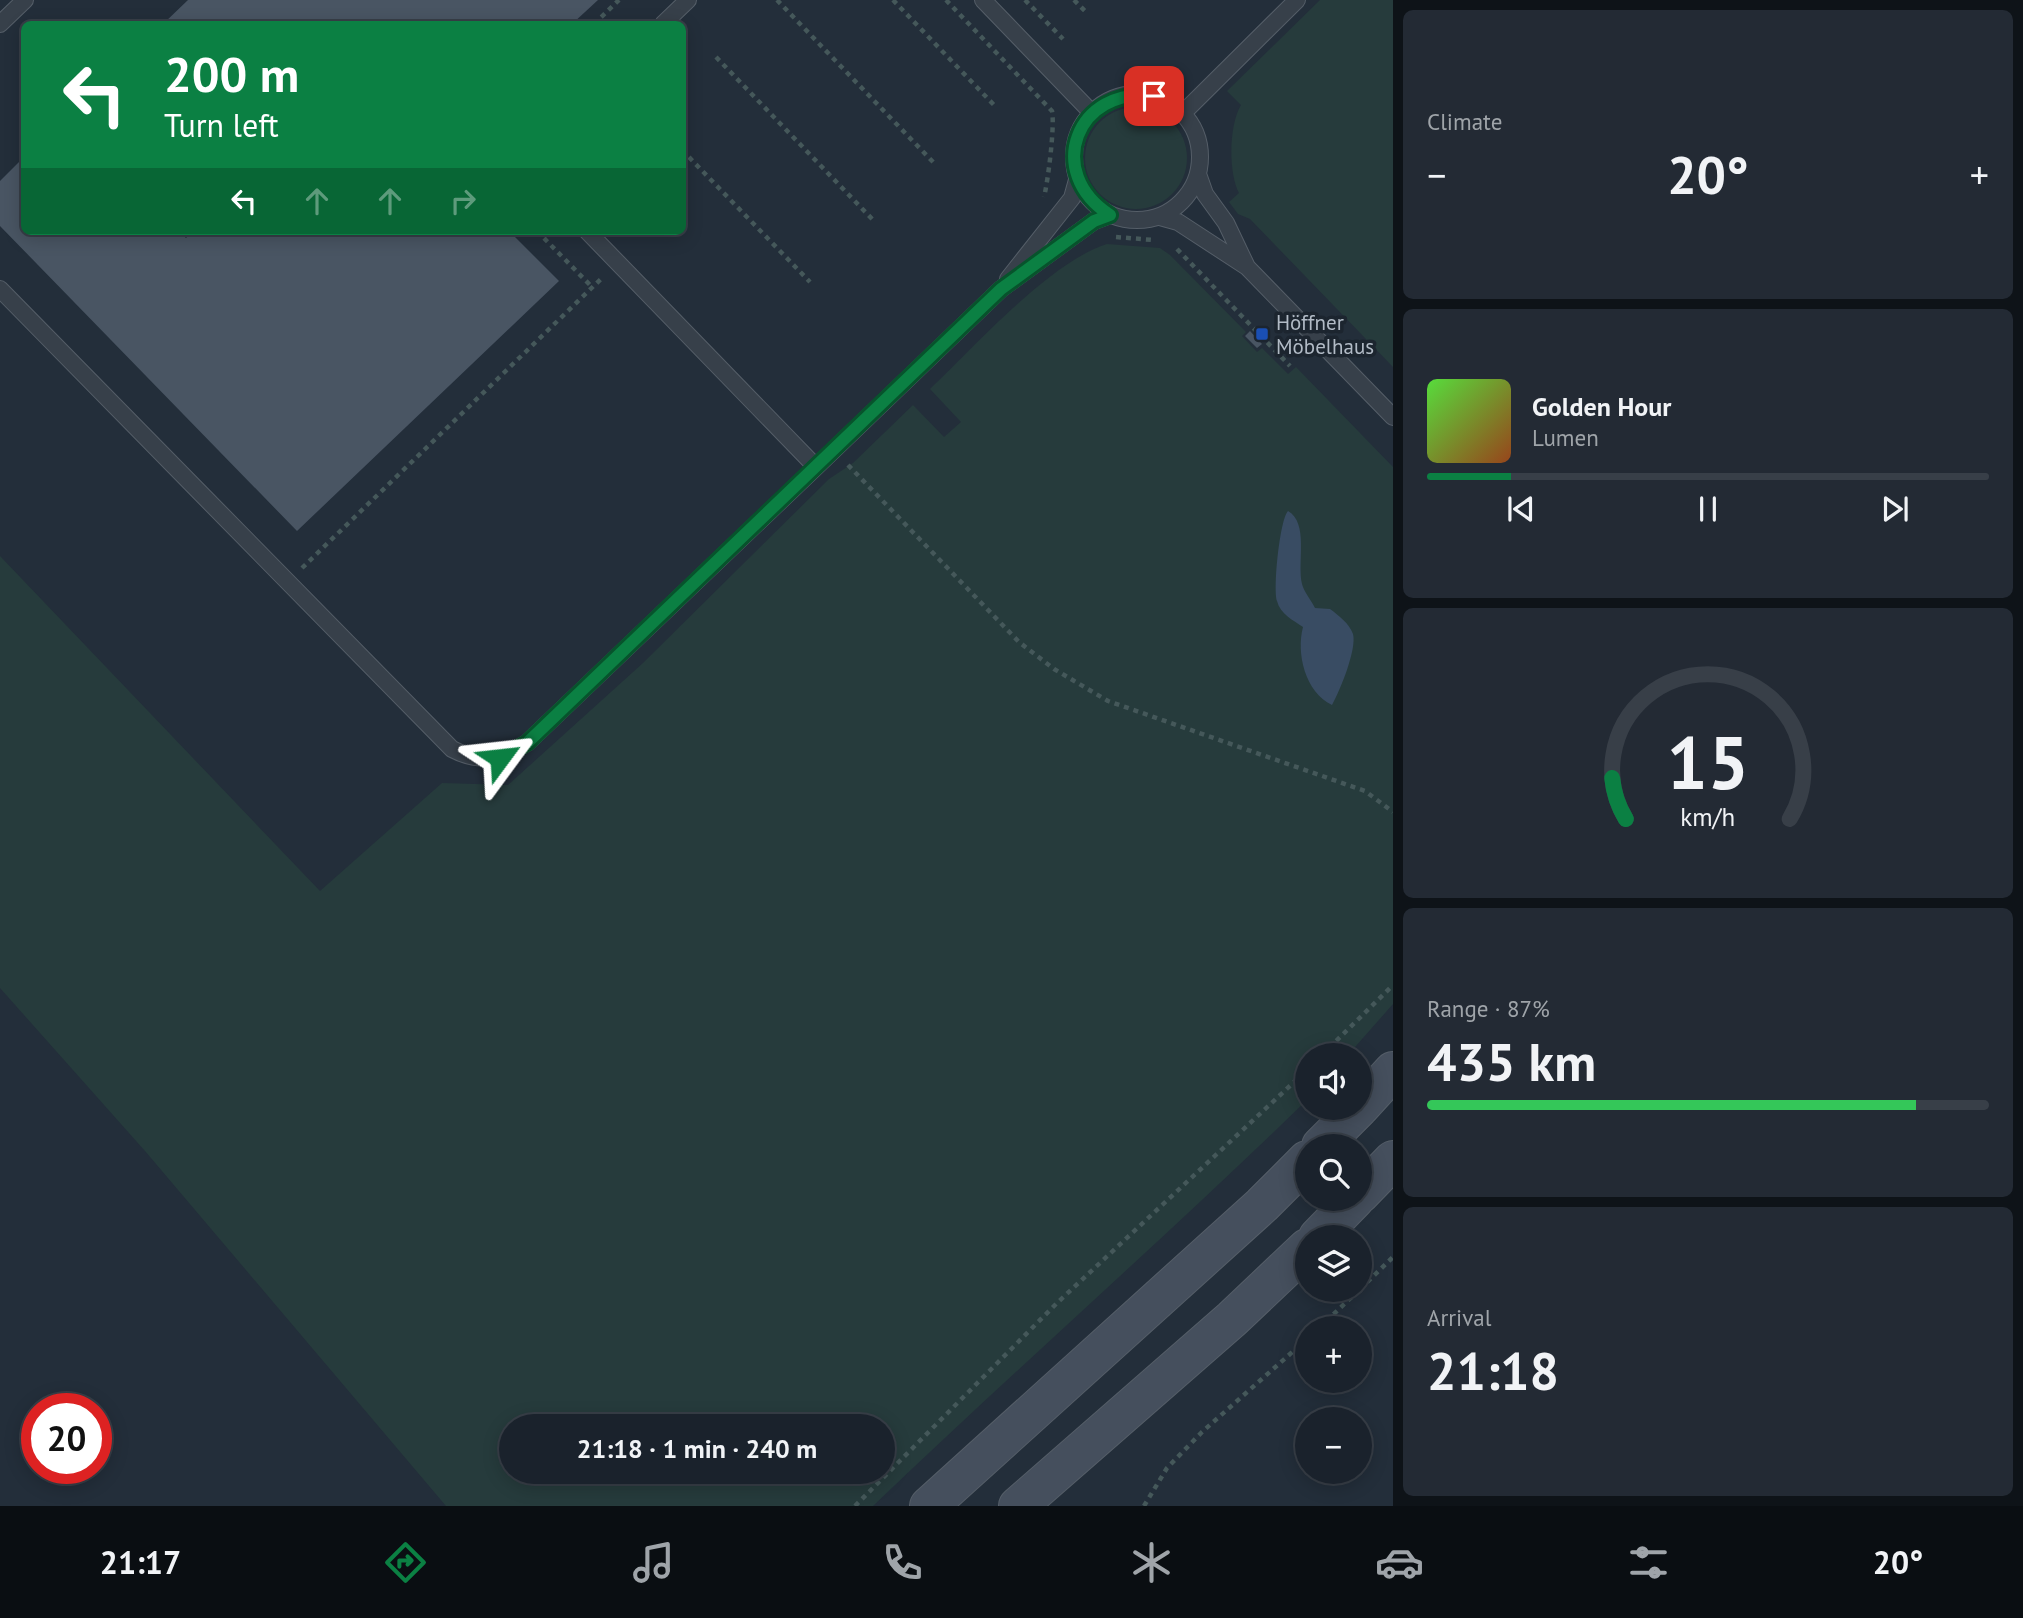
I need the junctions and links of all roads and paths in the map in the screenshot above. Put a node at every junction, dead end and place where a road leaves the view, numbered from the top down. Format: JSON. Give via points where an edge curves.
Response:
{"nodes":[{"id":1,"x":25,"y":0,"type":"edge"},
{"id":2,"x":619,"y":0,"type":"edge"},
{"id":3,"x":688,"y":0,"type":"edge"},
{"id":4,"x":777,"y":0,"type":"edge"},
{"id":5,"x":893,"y":0,"type":"edge"},
{"id":6,"x":946,"y":0,"type":"edge"},
{"id":7,"x":983,"y":0,"type":"edge"},
{"id":8,"x":1025,"y":0,"type":"edge"},
{"id":9,"x":1074,"y":0,"type":"edge"},
{"id":10,"x":1297,"y":0,"type":"edge"},
{"id":11,"x":1088,"y":14,"type":"dead end"},
{"id":12,"x":597,"y":21,"type":"edge"},
{"id":13,"x":666,"y":21,"type":"edge"},
{"id":14,"x":0,"y":24,"type":"edge"},
{"id":15,"x":1063,"y":39,"type":"dead end"},
{"id":16,"x":716,"y":57,"type":"dead end"},
{"id":17,"x":994,"y":105,"type":"dead end"},
{"id":18,"x":1092,"y":113,"type":"junction"},
{"id":19,"x":1183,"y":113,"type":"junction"},
{"id":20,"x":686,"y":154,"type":"edge"},
{"id":21,"x":934,"y":163,"type":"dead end"},
{"id":22,"x":1198,"y":174,"type":"junction"},
{"id":23,"x":1077,"y":180,"type":"junction"},
{"id":24,"x":1110,"y":215,"type":"junction"},
{"id":25,"x":1160,"y":217,"type":"junction"},
{"id":26,"x":1053,"y":220,"type":"junction"},
{"id":27,"x":874,"y":221,"type":"dead end"},
{"id":28,"x":541,"y":235,"type":"edge"},
{"id":29,"x":591,"y":235,"type":"edge"},
{"id":30,"x":1070,"y":239,"type":"junction"},
{"id":31,"x":1160,"y":242,"type":"dead end"},
{"id":32,"x":1173,"y":245,"type":"dead end"},
{"id":33,"x":617,"y":263,"type":"junction"},
{"id":34,"x":1247,"y":267,"type":"junction"},
{"id":35,"x":810,"y":282,"type":"dead end"},
{"id":36,"x":592,"y":287,"type":"junction"},
{"id":37,"x":0,"y":289,"type":"edge"},
{"id":38,"x":1001,"y":289,"type":"junction"},
{"id":39,"x":1290,"y":366,"type":"dead end"},
{"id":40,"x":1393,"y":417,"type":"edge"},
{"id":41,"x":833,"y":449,"type":"junction"},
{"id":42,"x":816,"y":467,"type":"junction"},
{"id":43,"x":286,"y":583,"type":"junction"},
{"id":44,"x":1393,"y":812,"type":"edge"},
{"id":45,"x":1393,"y":985,"type":"edge"},
{"id":46,"x":1334,"y":1043,"type":"edge"},
{"id":47,"x":1393,"y":1071,"type":"edge"},
{"id":48,"x":1295,"y":1081,"type":"edge"},
{"id":49,"x":1372,"y":1093,"type":"edge"},
{"id":50,"x":1346,"y":1120,"type":"edge"},
{"id":51,"x":1333,"y":1134,"type":"edge"},
{"id":52,"x":1393,"y":1160,"type":"edge"},
{"id":53,"x":1295,"y":1172,"type":"edge"},
{"id":54,"x":1372,"y":1182,"type":"edge"},
{"id":55,"x":1343,"y":1211,"type":"edge"},
{"id":56,"x":1330,"y":1225,"type":"edge"},
{"id":57,"x":1393,"y":1257,"type":"edge"},
{"id":58,"x":1295,"y":1260,"type":"edge"},
{"id":59,"x":1372,"y":1277,"type":"edge"},
{"id":60,"x":1346,"y":1302,"type":"edge"},
{"id":61,"x":1331,"y":1316,"type":"edge"},
{"id":62,"x":1295,"y":1350,"type":"edge"},
{"id":63,"x":1024,"y":1502,"type":"edge"},
{"id":64,"x":855,"y":1506,"type":"edge"},
{"id":65,"x":929,"y":1506,"type":"edge"},
{"id":66,"x":1144,"y":1506,"type":"edge"}],
"edges":[{"from":1,"to":14,"type":"lane"},
{"from":2,"to":12,"type":"path"},
{"from":3,"to":13,"type":"lane"},
{"from":4,"to":21,"type":"path"},
{"from":5,"to":17,"type":"path"},
{"from":6,"to":26,"type":"path","via":[[1052,111],[1050,172],[1041,207]]},
{"from":7,"to":18,"type":"lane"},
{"from":8,"to":15,"type":"path"},
{"from":9,"to":11,"type":"path"},
{"from":10,"to":19,"type":"lane"},
{"from":16,"to":27,"type":"path"},
{"from":18,"to":19,"type":"lane","via":[[1113,99],[1138,94],[1154,96]]},
{"from":18,"to":23,"type":"lane","via":[[1077,137]]},
{"from":19,"to":22,"type":"lane","via":[[1197,135]]},
{"from":20,"to":35,"type":"path"},
{"from":22,"to":25,"type":"lane","via":[[1184,200]]},
{"from":22,"to":34,"type":"lane"},
{"from":23,"to":24,"type":"lane","via":[[1096,206]]},
{"from":23,"to":26,"type":"lane","via":[[1072,198]]},
{"from":24,"to":25,"type":"lane","via":[[1135,221]]},
{"from":24,"to":30,"type":"lane"},
{"from":25,"to":34,"type":"lane","via":[[1178,222]]},
{"from":26,"to":38,"type":"lane"},
{"from":28,"to":36,"type":"path"},
{"from":29,"to":33,"type":"lane"},
{"from":30,"to":31,"type":"path","via":[[1079,248],[1104,237]]},
{"from":30,"to":38,"type":"lane"},
{"from":32,"to":39,"type":"path"},
{"from":33,"to":36,"type":"path"},
{"from":33,"to":42,"type":"lane"},
{"from":34,"to":40,"type":"lane"},
{"from":36,"to":43,"type":"path"},
{"from":37,"to":43,"type":"lane"},
{"from":38,"to":41,"type":"lane"},
{"from":41,"to":42,"type":"lane"},
{"from":41,"to":44,"type":"path","via":[[1019,642],[1054,669],[1121,705],[1365,791]]},
{"from":42,"to":43,"type":"lane","via":[[527,743],[500,758],[470,758],[452,749]]},
{"from":45,"to":46,"type":"path"},
{"from":47,"to":49,"type":"main road"},
{"from":48,"to":64,"type":"path","via":[[1057,1303]]},
{"from":50,"to":51,"type":"main road"},
{"from":52,"to":54,"type":"main road"},
{"from":53,"to":65,"type":"main road"},
{"from":55,"to":56,"type":"main road"},
{"from":57,"to":59,"type":"path"},
{"from":58,"to":63,"type":"main road"},
{"from":60,"to":61,"type":"path"},
{"from":62,"to":66,"type":"path","via":[[1167,1468]]}]}
